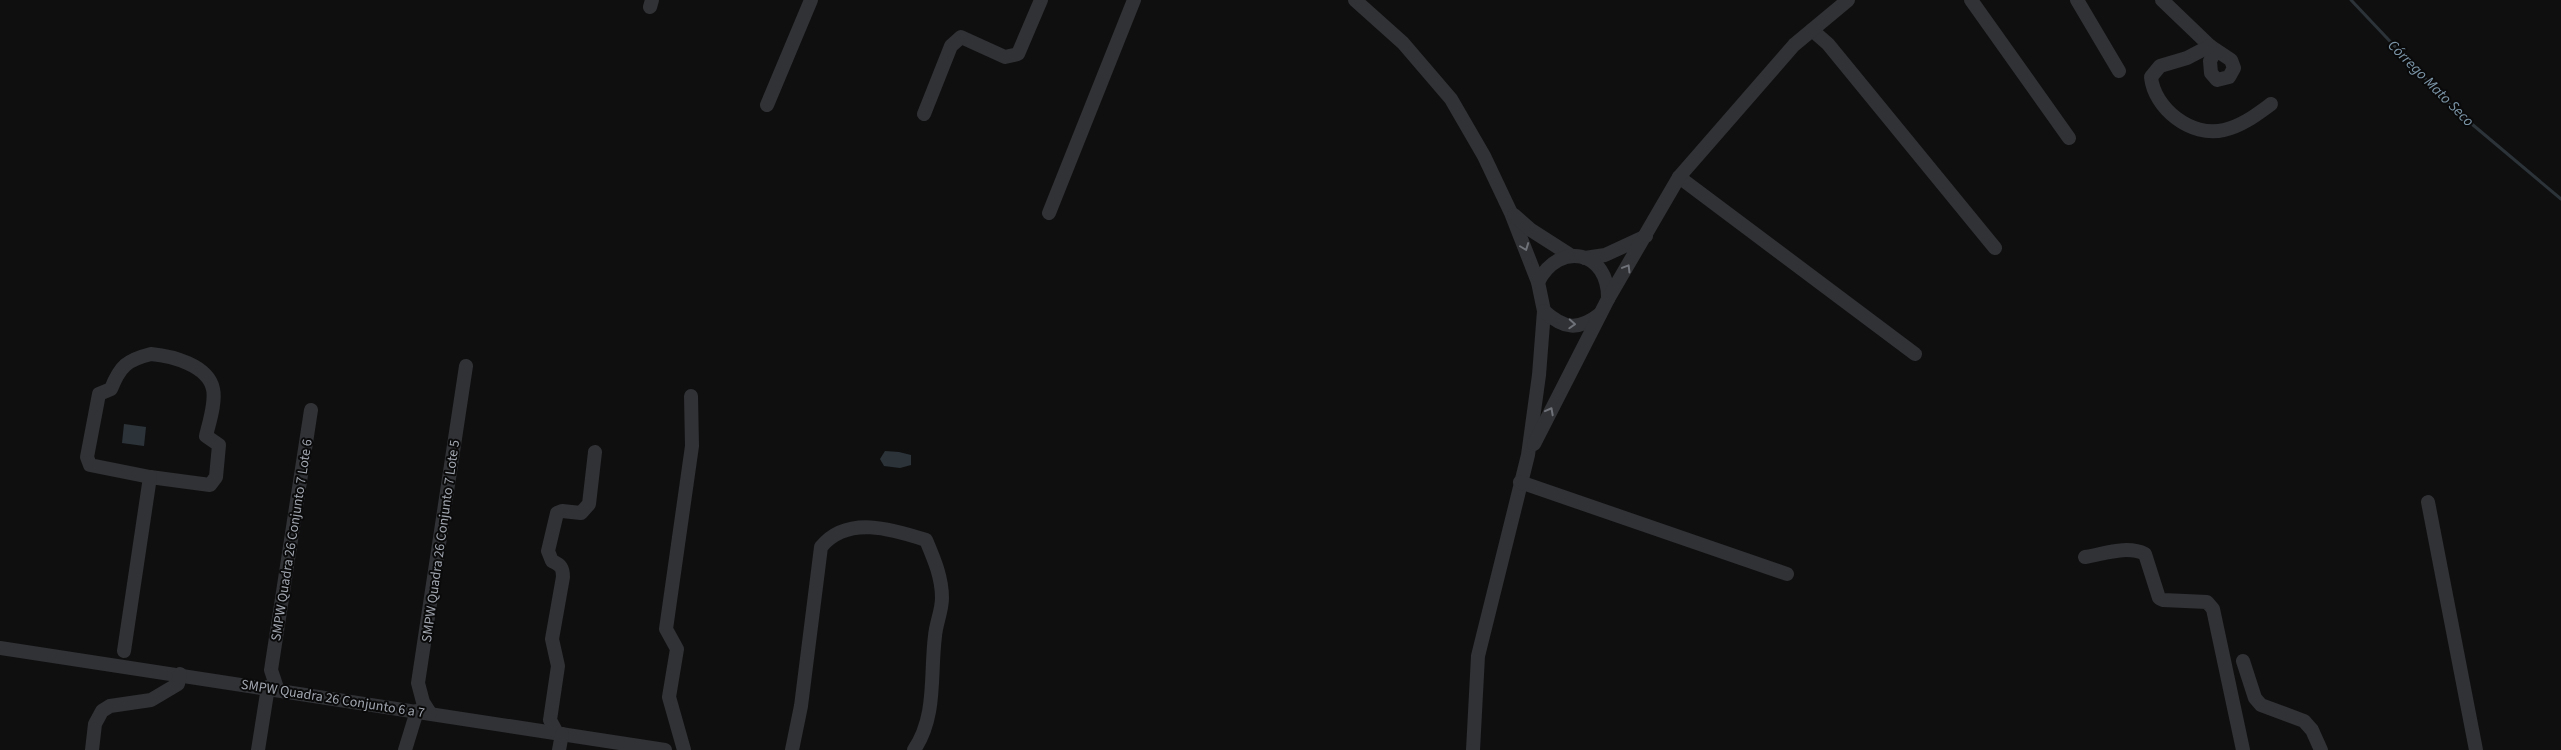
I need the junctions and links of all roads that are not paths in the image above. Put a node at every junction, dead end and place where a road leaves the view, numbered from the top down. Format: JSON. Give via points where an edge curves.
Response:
{"nodes":[{"id":1,"x":811,"y":0,"type":"edge"},
{"id":2,"x":1041,"y":0,"type":"edge"},
{"id":3,"x":1134,"y":0,"type":"edge"},
{"id":4,"x":1355,"y":0,"type":"edge"},
{"id":5,"x":1848,"y":0,"type":"edge"},
{"id":6,"x":1970,"y":0,"type":"edge"},
{"id":7,"x":2162,"y":0,"type":"edge"},
{"id":8,"x":2078,"y":1,"type":"edge"},
{"id":9,"x":1812,"y":30,"type":"junction"},
{"id":10,"x":2119,"y":71,"type":"dead end"},
{"id":11,"x":2271,"y":104,"type":"dead end"},
{"id":12,"x":768,"y":105,"type":"dead end"},
{"id":13,"x":924,"y":114,"type":"dead end"},
{"id":14,"x":2069,"y":138,"type":"dead end"},
{"id":15,"x":1679,"y":177,"type":"junction"},
{"id":16,"x":1049,"y":213,"type":"dead end"},
{"id":17,"x":1511,"y":213,"type":"junction"},
{"id":18,"x":1646,"y":236,"type":"junction"},
{"id":19,"x":1995,"y":248,"type":"dead end"},
{"id":20,"x":1570,"y":256,"type":"junction"},
{"id":21,"x":1586,"y":258,"type":"junction"},
{"id":22,"x":1538,"y":282,"type":"junction"},
{"id":23,"x":1608,"y":299,"type":"junction"},
{"id":24,"x":1544,"y":311,"type":"junction"},
{"id":25,"x":1600,"y":314,"type":"junction"},
{"id":26,"x":1915,"y":354,"type":"dead end"},
{"id":27,"x":466,"y":366,"type":"dead end"},
{"id":28,"x":691,"y":396,"type":"dead end"},
{"id":29,"x":311,"y":410,"type":"dead end"},
{"id":30,"x":595,"y":452,"type":"dead end"},
{"id":31,"x":1528,"y":454,"type":"junction"},
{"id":32,"x":150,"y":477,"type":"junction"},
{"id":33,"x":1520,"y":482,"type":"junction"},
{"id":34,"x":2428,"y":502,"type":"dead end"},
{"id":35,"x":2085,"y":557,"type":"dead end"},
{"id":36,"x":1787,"y":574,"type":"dead end"},
{"id":37,"x":0,"y":648,"type":"edge"},
{"id":38,"x":124,"y":651,"type":"junction"},
{"id":39,"x":2243,"y":661,"type":"dead end"},
{"id":40,"x":112,"y":664,"type":"junction"},
{"id":41,"x":135,"y":668,"type":"junction"},
{"id":42,"x":180,"y":674,"type":"junction"},
{"id":43,"x":268,"y":687,"type":"junction"},
{"id":44,"x":423,"y":712,"type":"junction"},
{"id":45,"x":550,"y":720,"type":"junction"},
{"id":46,"x":539,"y":730,"type":"junction"},
{"id":47,"x":559,"y":733,"type":"junction"},
{"id":48,"x":92,"y":750,"type":"edge"},
{"id":49,"x":258,"y":750,"type":"edge"},
{"id":50,"x":405,"y":750,"type":"edge"},
{"id":51,"x":559,"y":750,"type":"edge"},
{"id":52,"x":665,"y":750,"type":"edge"},
{"id":53,"x":684,"y":750,"type":"edge"},
{"id":54,"x":792,"y":750,"type":"edge"},
{"id":55,"x":914,"y":750,"type":"edge"},
{"id":56,"x":1473,"y":750,"type":"edge"},
{"id":57,"x":2241,"y":750,"type":"edge"},
{"id":58,"x":2320,"y":750,"type":"edge"},
{"id":59,"x":2476,"y":750,"type":"edge"}],
"edges":[{"from":1,"to":12,"type":"street"},
{"from":2,"to":13,"type":"street","via":[[1018,54],[1012,57],[1005,57],[961,37],[957,39],[951,46]]},
{"from":3,"to":16,"type":"street"},
{"from":4,"to":17,"type":"street","via":[[1403,43],[1452,99]]},
{"from":5,"to":9,"type":"street"},
{"from":6,"to":14,"type":"street"},
{"from":7,"to":11,"type":"street","via":[[2213,48],[2160,66],[2151,76],[2152,90],[2171,115],[2203,131],[2222,131],[2240,125]]},
{"from":8,"to":10,"type":"street"},
{"from":9,"to":15,"type":"street","via":[[1794,45]]},
{"from":9,"to":19,"type":"street","via":[[1828,44]]},
{"from":15,"to":18,"type":"street"},
{"from":15,"to":26,"type":"street"},
{"from":17,"to":20,"type":"street"},
{"from":17,"to":22,"type":"street","one_way":true},
{"from":18,"to":21,"type":"street","via":[[1605,255]]},
{"from":23,"to":18,"type":"street","one_way":true},
{"from":20,"to":21,"type":"street"},
{"from":20,"to":22,"type":"street","via":[[1556,259]]},
{"from":21,"to":23,"type":"street","via":[[1604,274]]},
{"from":22,"to":24,"type":"street"},
{"from":23,"to":25,"type":"street"},
{"from":24,"to":25,"type":"street","one_way":true,"via":[[1556,322],[1572,326],[1588,323]]},
{"from":24,"to":31,"type":"street","via":[[1540,375]]},
{"from":31,"to":25,"type":"street","one_way":true},
{"from":27,"to":44,"type":"street","name":"SMPW Quadra 26 Conjunto 7 Lote 5","via":[[418,683]]},
{"from":28,"to":53,"type":"street","via":[[692,446],[666,629],[677,649],[669,697]]},
{"from":29,"to":43,"type":"street","name":"SMPW Quadra 26 Conjunto 7 Lote 6"},
{"from":30,"to":45,"type":"street","via":[[589,504],[581,513],[558,513],[548,551],[552,562],[563,569],[552,639],[558,666]]},
{"from":31,"to":33,"type":"street"},
{"from":32,"to":32,"type":"street","via":[[96,468],[90,465],[87,457],[99,394],[111,389],[122,367],[151,354],[192,365],[209,379],[214,390],[206,436],[218,445],[216,477],[210,485]]},
{"from":32,"to":38,"type":"street"},
{"from":33,"to":36,"type":"street"},
{"from":33,"to":56,"type":"street","via":[[1478,656]]},
{"from":34,"to":59,"type":"street"},
{"from":35,"to":57,"type":"street","via":[[2137,550],[2145,554],[2159,598],[2207,602],[2213,609]]},
{"from":37,"to":40,"type":"street","name":"SMPW Quadra 26 Conjunto 6 a 7"},
{"from":38,"to":40,"type":"street"},
{"from":38,"to":41,"type":"street"},
{"from":39,"to":58,"type":"street","via":[[2261,705],[2304,722],[2312,730]]},
{"from":40,"to":41,"type":"street","name":"SMPW Quadra 26 Conjunto 6 a 7"},
{"from":41,"to":42,"type":"street","name":"SMPW Quadra 26 Conjunto 6 a 7"},
{"from":42,"to":43,"type":"street","name":"SMPW Quadra 26 Conjunto 6 a 7"},
{"from":42,"to":48,"type":"street","via":[[178,684],[151,700],[102,710],[95,724]]},
{"from":43,"to":44,"type":"street","name":"SMPW Quadra 26 Conjunto 6 a 7"},
{"from":43,"to":49,"type":"street"},
{"from":44,"to":46,"type":"street","name":"SMPW Quadra 26 Conjunto 6 a 7"},
{"from":44,"to":50,"type":"street"},
{"from":45,"to":46,"type":"street"},
{"from":45,"to":47,"type":"street"},
{"from":46,"to":47,"type":"street","name":"SMPW Quadra 26 Conjunto 6 a 7"},
{"from":47,"to":51,"type":"street"},
{"from":47,"to":52,"type":"street","name":"SMPW Quadra 26 Conjunto 6 a 7"},
{"from":54,"to":55,"type":"street","via":[[801,706],[821,547],[830,536],[846,528],[892,529],[926,540],[938,568],[942,599],[935,635],[932,692],[924,736]]}]}
